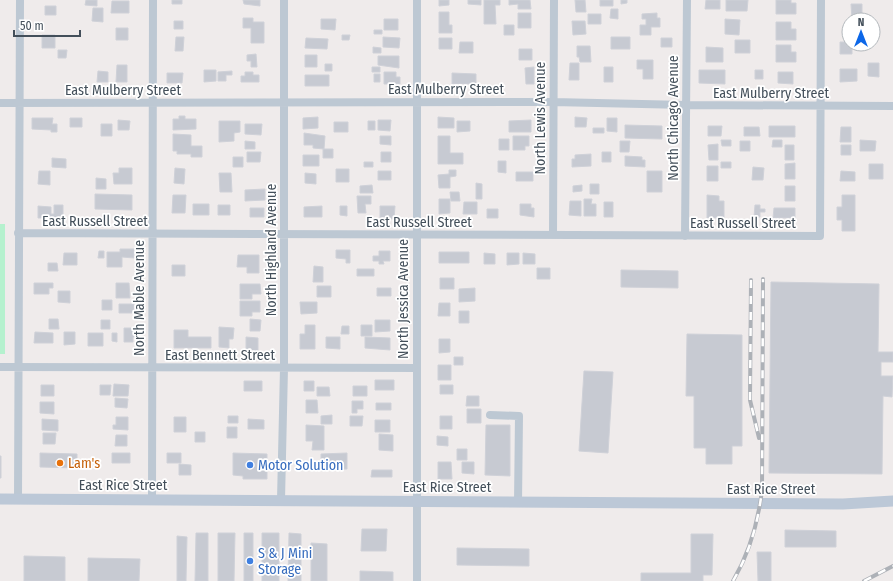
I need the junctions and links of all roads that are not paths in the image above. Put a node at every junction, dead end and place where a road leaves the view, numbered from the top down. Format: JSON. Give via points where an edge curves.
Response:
{"nodes":[{"id":1,"x":20,"y":0,"type":"edge"},
{"id":2,"x":153,"y":0,"type":"edge"},
{"id":3,"x":284,"y":0,"type":"edge"},
{"id":4,"x":417,"y":0,"type":"edge"},
{"id":5,"x":554,"y":0,"type":"edge"},
{"id":6,"x":687,"y":0,"type":"edge"},
{"id":7,"x":821,"y":0,"type":"edge"},
{"id":8,"x":417,"y":102,"type":"junction"},
{"id":9,"x":553,"y":102,"type":"junction"},
{"id":10,"x":0,"y":103,"type":"edge"},
{"id":11,"x":18,"y":103,"type":"junction"},
{"id":12,"x":152,"y":103,"type":"junction"},
{"id":13,"x":285,"y":103,"type":"junction"},
{"id":14,"x":686,"y":105,"type":"junction"},
{"id":15,"x":820,"y":106,"type":"junction"},
{"id":16,"x":893,"y":106,"type":"edge"},
{"id":17,"x":18,"y":233,"type":"junction"},
{"id":18,"x":152,"y":234,"type":"junction"},
{"id":19,"x":284,"y":234,"type":"junction"},
{"id":20,"x":416,"y":235,"type":"junction"},
{"id":21,"x":553,"y":235,"type":"junction"},
{"id":22,"x":685,"y":236,"type":"junction"},
{"id":23,"x":0,"y":367,"type":"edge"},
{"id":24,"x":18,"y":367,"type":"junction"},
{"id":25,"x":152,"y":368,"type":"junction"},
{"id":26,"x":284,"y":368,"type":"junction"},
{"id":27,"x":416,"y":368,"type":"junction"},
{"id":28,"x":490,"y":415,"type":"dead end"},
{"id":29,"x":0,"y":499,"type":"edge"},
{"id":30,"x":18,"y":499,"type":"junction"},
{"id":31,"x":152,"y":500,"type":"junction"},
{"id":32,"x":281,"y":500,"type":"junction"},
{"id":33,"x":893,"y":501,"type":"edge"},
{"id":34,"x":417,"y":502,"type":"junction"},
{"id":35,"x":518,"y":503,"type":"junction"},
{"id":36,"x":417,"y":581,"type":"edge"}],
"edges":[{"from":1,"to":11,"type":"street"},
{"from":2,"to":12,"type":"street","name":"North Mable Avenue"},
{"from":3,"to":13,"type":"street","name":"North Highland Avenue"},
{"from":4,"to":8,"type":"street","name":"North Jessica Avenue"},
{"from":5,"to":9,"type":"street","name":"North Lewis Avenue"},
{"from":6,"to":14,"type":"street","name":"North Chicago Avenue"},
{"from":7,"to":15,"type":"street"},
{"from":8,"to":9,"type":"street","name":"East Mulberry Street"},
{"from":8,"to":13,"type":"street","name":"East Mulberry Street"},
{"from":8,"to":20,"type":"street","name":"North Jessica Avenue"},
{"from":9,"to":14,"type":"street","name":"East Mulberry Street"},
{"from":9,"to":21,"type":"street","name":"North Lewis Avenue"},
{"from":10,"to":11,"type":"street","name":"East Mulberry Street"},
{"from":11,"to":12,"type":"street","name":"East Mulberry Street"},
{"from":11,"to":17,"type":"street"},
{"from":12,"to":13,"type":"street","name":"East Mulberry Street"},
{"from":12,"to":18,"type":"street","name":"North Mable Avenue"},
{"from":13,"to":19,"type":"street","name":"North Highland Avenue"},
{"from":14,"to":15,"type":"street","name":"East Mulberry Street"},
{"from":14,"to":22,"type":"street","name":"North Chicago Avenue"},
{"from":15,"to":16,"type":"street","name":"East Mulberry Street"},
{"from":15,"to":22,"type":"street","name":"East Russell Street","via":[[820,236]]},
{"from":17,"to":18,"type":"street","name":"East Russell Street"},
{"from":17,"to":24,"type":"street"},
{"from":18,"to":19,"type":"street","name":"East Russell Street"},
{"from":18,"to":25,"type":"street","name":"North Mable Avenue"},
{"from":19,"to":20,"type":"street","name":"East Russell Street"},
{"from":19,"to":26,"type":"street","name":"North Highland Avenue"},
{"from":20,"to":21,"type":"street","name":"East Russell Street"},
{"from":20,"to":27,"type":"street","name":"North Jessica Avenue"},
{"from":21,"to":22,"type":"street","name":"East Russell Street"},
{"from":23,"to":24,"type":"street","name":"East Bennett Street"},
{"from":24,"to":25,"type":"street","name":"East Bennett Street"},
{"from":24,"to":30,"type":"street"},
{"from":25,"to":26,"type":"street","name":"East Bennett Street"},
{"from":25,"to":31,"type":"street","name":"North Mable Avenue"},
{"from":26,"to":27,"type":"street","name":"East Bennett Street"},
{"from":26,"to":32,"type":"street","name":"North Highland Avenue"},
{"from":27,"to":34,"type":"street","name":"North Jessica Avenue"},
{"from":28,"to":35,"type":"street","via":[[519,416]]},
{"from":29,"to":30,"type":"main road","name":"East Rice Street"},
{"from":30,"to":31,"type":"main road","name":"East Rice Street"},
{"from":31,"to":32,"type":"main road","name":"East Rice Street"},
{"from":32,"to":34,"type":"main road","name":"East Rice Street"},
{"from":33,"to":35,"type":"main road","name":"East Rice Street","via":[[843,504]]},
{"from":34,"to":35,"type":"main road","name":"East Rice Street"},
{"from":34,"to":36,"type":"street","name":"North Jessica Avenue"}]}
